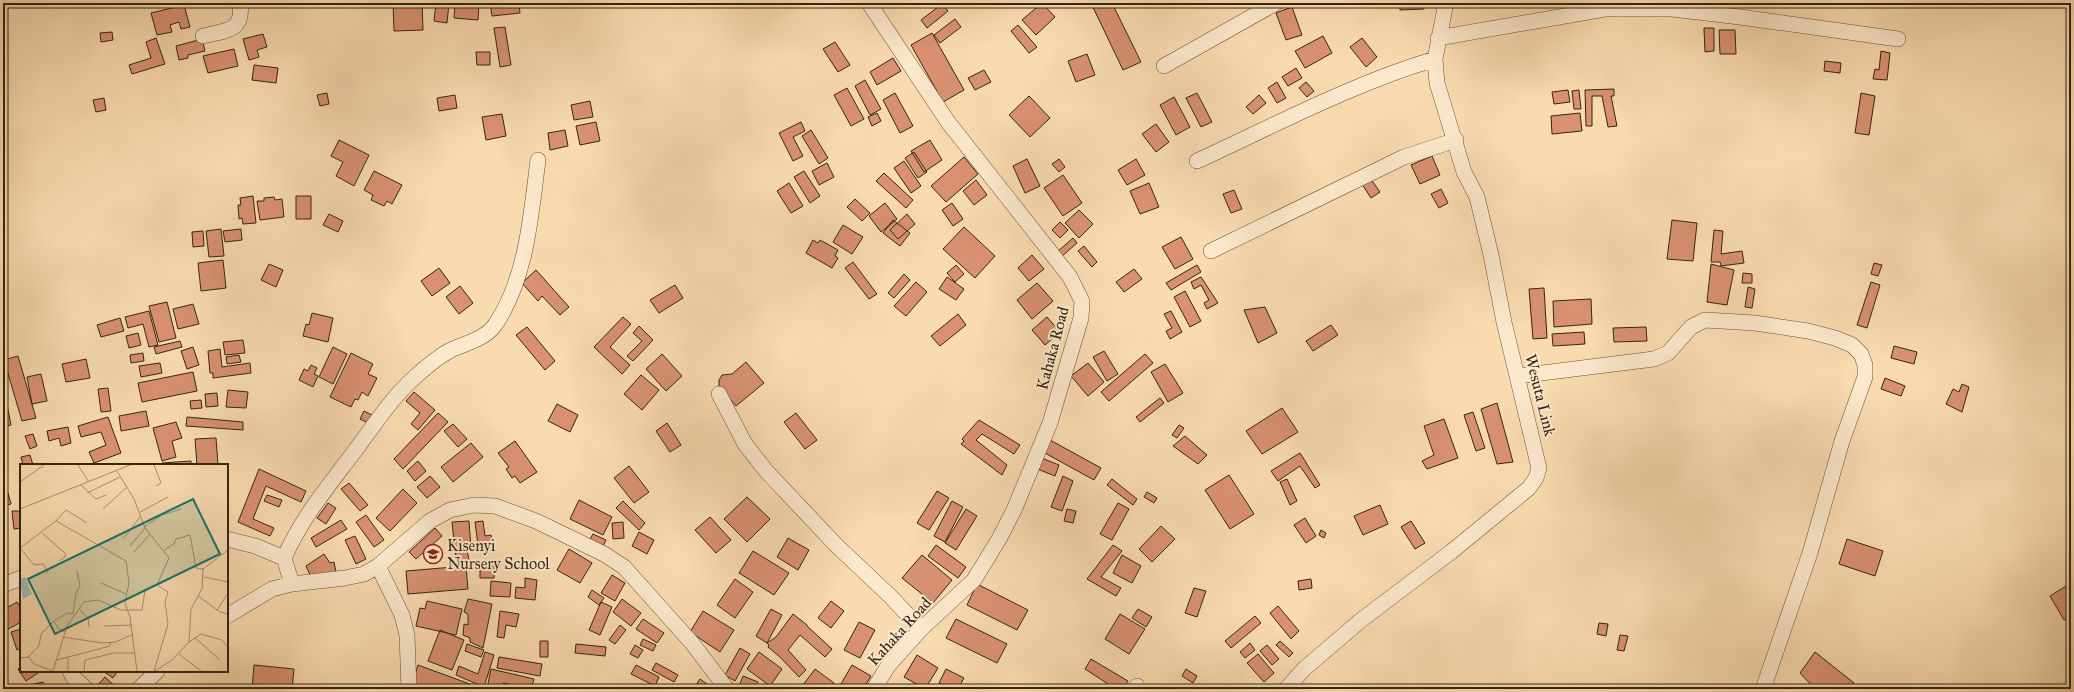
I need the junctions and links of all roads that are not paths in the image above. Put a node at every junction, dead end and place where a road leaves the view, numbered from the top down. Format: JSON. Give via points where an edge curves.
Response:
{"nodes":[{"id":1,"x":240,"y":3,"type":"edge"},
{"id":2,"x":868,"y":3,"type":"edge"},
{"id":3,"x":1276,"y":3,"type":"edge"},
{"id":4,"x":1446,"y":3,"type":"edge"},
{"id":5,"x":203,"y":36,"type":"dead end"},
{"id":6,"x":1438,"y":38,"type":"junction"},
{"id":7,"x":1898,"y":40,"type":"dead end"},
{"id":8,"x":1434,"y":59,"type":"junction"},
{"id":9,"x":1164,"y":66,"type":"dead end"},
{"id":10,"x":1456,"y":140,"type":"junction"},
{"id":11,"x":538,"y":160,"type":"dead end"},
{"id":12,"x":1197,"y":161,"type":"dead end"},
{"id":13,"x":1211,"y":251,"type":"dead end"},
{"id":14,"x":1518,"y":376,"type":"junction"},
{"id":15,"x":719,"y":394,"type":"dead end"},
{"id":16,"x":228,"y":539,"type":"edge"},
{"id":17,"x":284,"y":558,"type":"junction"},
{"id":18,"x":378,"y":566,"type":"junction"},
{"id":19,"x":20,"y":578,"type":"edge"},
{"id":20,"x":292,"y":584,"type":"junction"},
{"id":21,"x":3,"y":585,"type":"edge"},
{"id":22,"x":228,"y":615,"type":"edge"},
{"id":23,"x":921,"y":629,"type":"junction"},
{"id":24,"x":70,"y":672,"type":"edge"},
{"id":25,"x":156,"y":672,"type":"edge"},
{"id":26,"x":86,"y":689,"type":"edge"},
{"id":27,"x":140,"y":689,"type":"edge"},
{"id":28,"x":409,"y":689,"type":"edge"},
{"id":29,"x":727,"y":689,"type":"edge"},
{"id":30,"x":874,"y":689,"type":"edge"},
{"id":31,"x":1286,"y":689,"type":"edge"},
{"id":32,"x":1763,"y":689,"type":"edge"}],
"edges":[{"from":1,"to":5,"type":"street","via":[[242,15],[238,24]]},
{"from":2,"to":23,"type":"street","name":"Kahaka Road","via":[[948,122],[1070,277],[1082,301],[1081,318],[1050,423],[1014,510],[974,580]]},
{"from":3,"to":9,"type":"street"},
{"from":4,"to":6,"type":"street","name":"Wesuta Link"},
{"from":6,"to":7,"type":"street","via":[[1605,9],[1672,9]]},
{"from":6,"to":8,"type":"street","name":"Wesuta Link"},
{"from":8,"to":10,"type":"street","name":"Wesuta Link","via":[[1437,83]]},
{"from":8,"to":12,"type":"street","via":[[1325,101]]},
{"from":10,"to":13,"type":"street","via":[[1404,157]]},
{"from":10,"to":14,"type":"street","name":"Wesuta Link","via":[[1464,172],[1477,197]]},
{"from":11,"to":17,"type":"street","via":[[530,226],[517,277],[494,326],[483,336],[450,351],[414,377],[322,492],[302,522]]},
{"from":14,"to":31,"type":"street","name":"Wesuta Link","via":[[1539,468],[1529,488],[1451,552],[1360,621],[1304,668]]},
{"from":14,"to":32,"type":"street","via":[[1654,359],[1668,353],[1691,327],[1705,320],[1755,323],[1808,331],[1852,345],[1861,354],[1865,365],[1865,377],[1842,441],[1810,553]]},
{"from":15,"to":23,"type":"street","via":[[745,444],[767,472]]},
{"from":16,"to":17,"type":"street","via":[[255,546]]},
{"from":17,"to":20,"type":"street"},
{"from":18,"to":20,"type":"street","via":[[364,574],[345,578]]},
{"from":18,"to":28,"type":"street","via":[[402,615],[407,635]]},
{"from":18,"to":29,"type":"street","via":[[430,521],[450,510],[474,505],[512,510],[604,554],[624,567],[687,637]]},
{"from":19,"to":21,"type":"street"},
{"from":20,"to":22,"type":"street","via":[[272,589]]},
{"from":23,"to":30,"type":"street","name":"Kahaka Road","via":[[888,666]]},
{"from":24,"to":26,"type":"street","via":[[72,677]]},
{"from":25,"to":27,"type":"street"}]}
